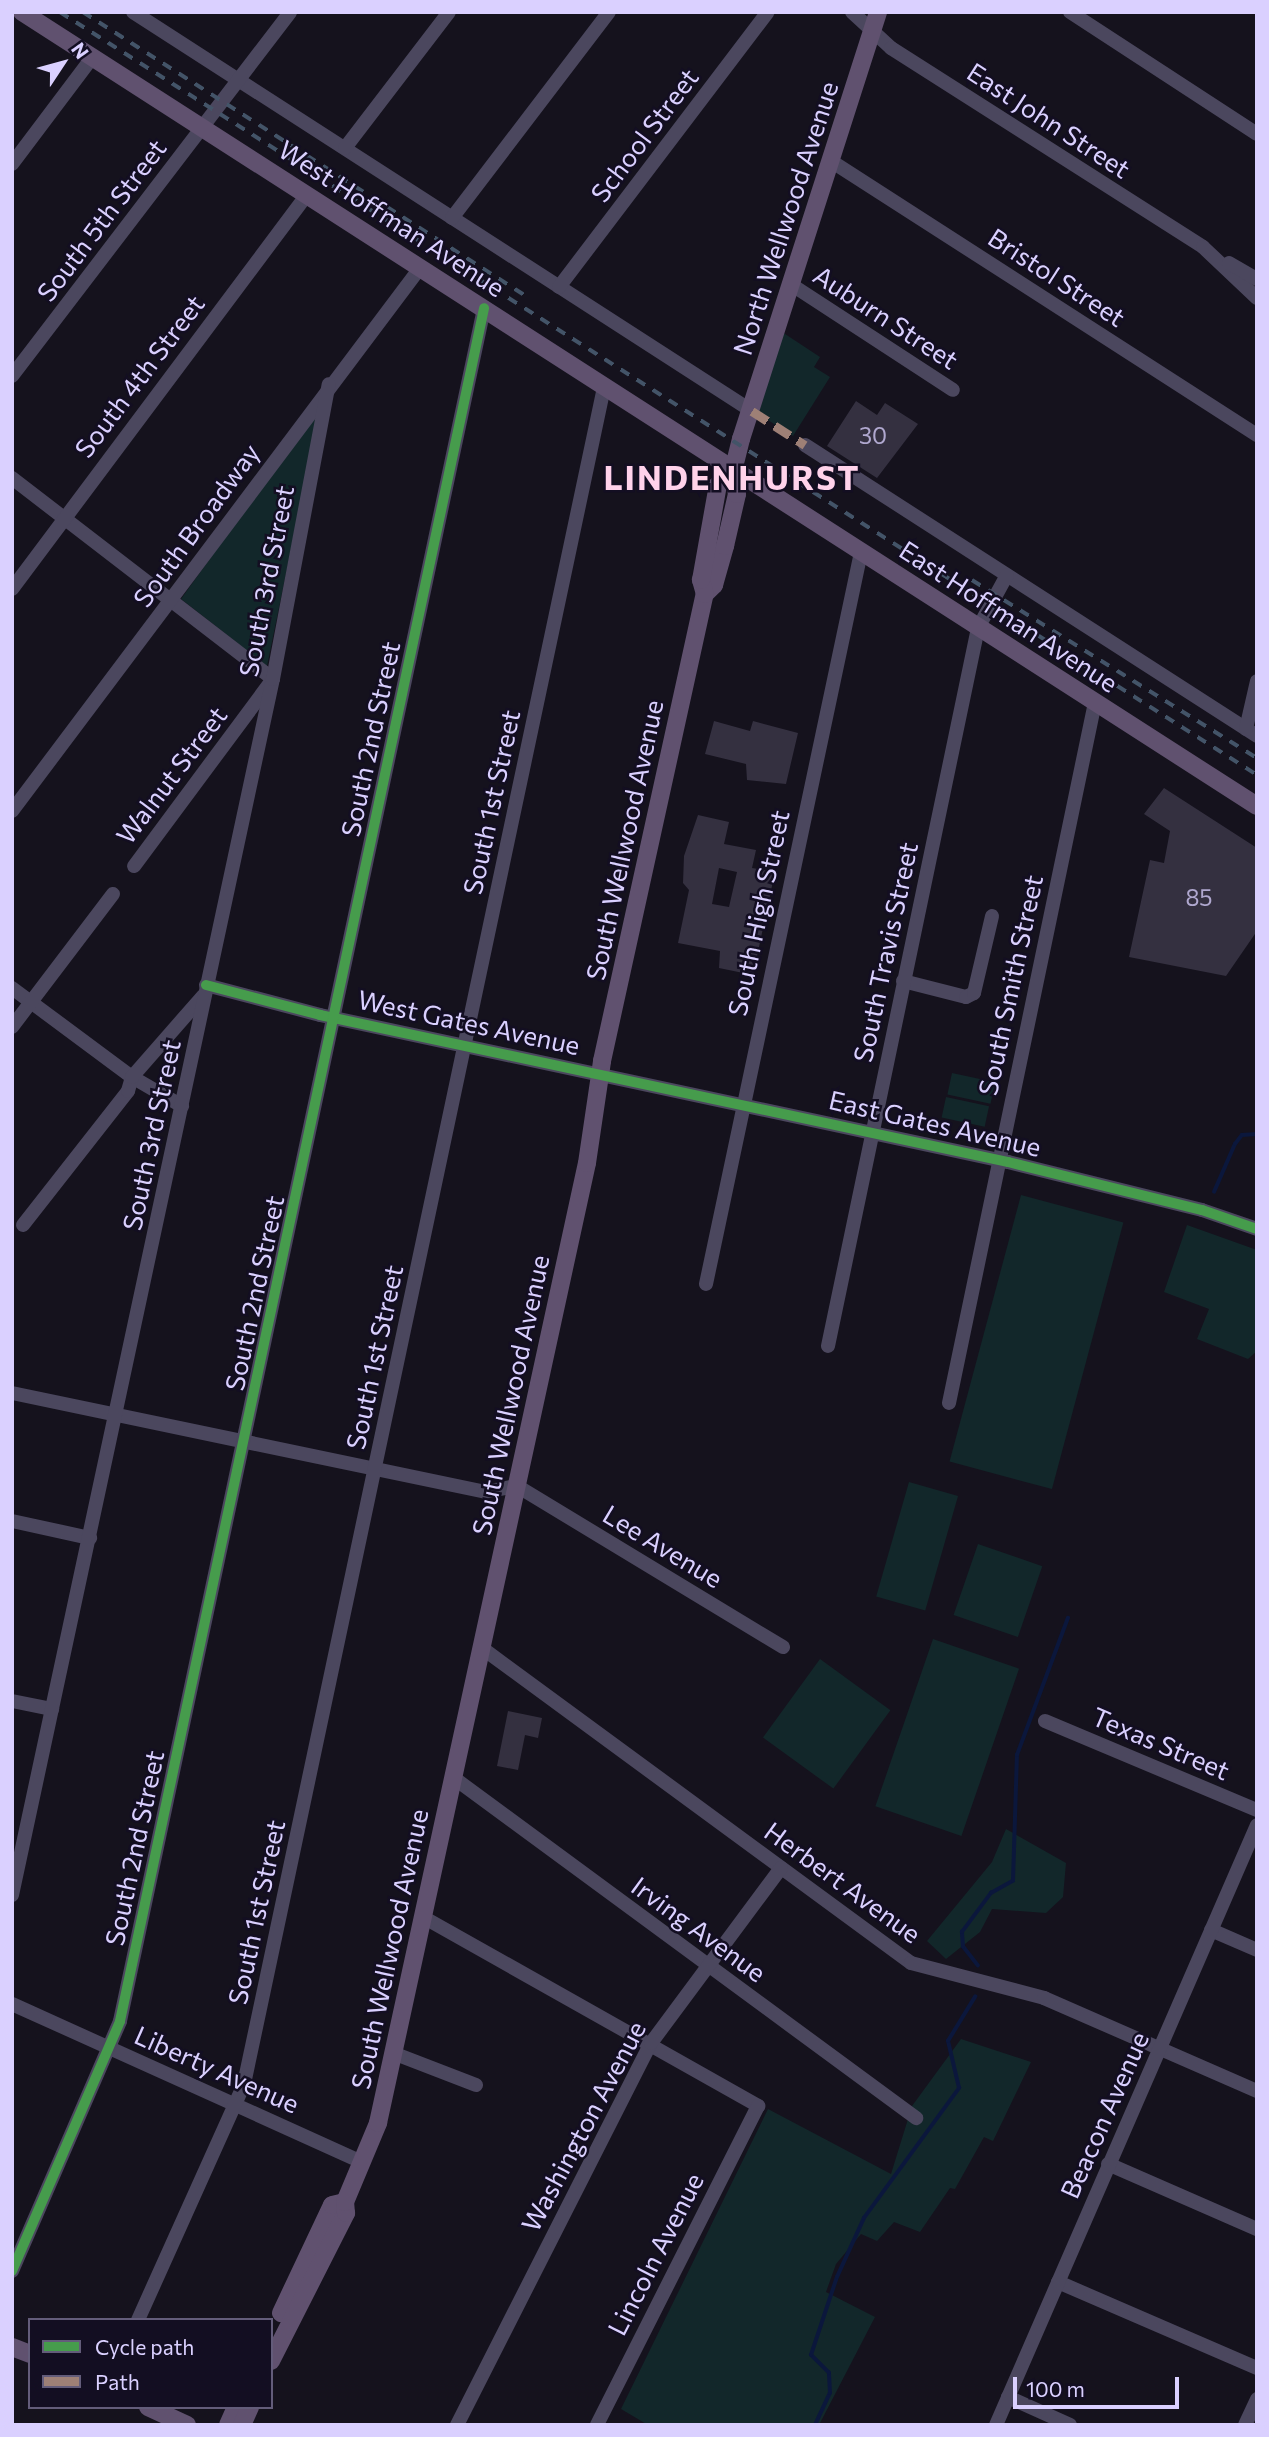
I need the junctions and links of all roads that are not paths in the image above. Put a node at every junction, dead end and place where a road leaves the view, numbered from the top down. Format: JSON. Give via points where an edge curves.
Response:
{"nodes":[{"id":1,"x":22,"y":12,"type":"edge"},
{"id":2,"x":133,"y":12,"type":"edge"},
{"id":3,"x":289,"y":12,"type":"edge"},
{"id":4,"x":449,"y":12,"type":"edge"},
{"id":5,"x":609,"y":12,"type":"edge"},
{"id":6,"x":768,"y":12,"type":"edge"},
{"id":7,"x":852,"y":12,"type":"edge"},
{"id":8,"x":878,"y":12,"type":"edge"},
{"id":9,"x":1070,"y":12,"type":"edge"},
{"id":10,"x":872,"y":31,"type":"junction"},
{"id":11,"x":92,"y":58,"type":"junction"},
{"id":12,"x":239,"y":80,"type":"junction"},
{"id":13,"x":202,"y":127,"type":"junction"},
{"id":14,"x":1257,"y":134,"type":"edge"},
{"id":15,"x":345,"y":148,"type":"junction"},
{"id":16,"x":831,"y":161,"type":"junction"},
{"id":17,"x":12,"y":164,"type":"edge"},
{"id":18,"x":307,"y":195,"type":"junction"},
{"id":19,"x":452,"y":218,"type":"junction"},
{"id":20,"x":1203,"y":247,"type":"junction"},
{"id":21,"x":420,"y":268,"type":"junction"},
{"id":22,"x":1257,"y":279,"type":"edge"},
{"id":23,"x":792,"y":285,"type":"junction"},
{"id":24,"x":559,"y":287,"type":"junction"},
{"id":25,"x":1257,"y":298,"type":"edge"},
{"id":26,"x":484,"y":308,"type":"junction"},
{"id":27,"x":12,"y":376,"type":"edge"},
{"id":28,"x":329,"y":384,"type":"junction"},
{"id":29,"x":604,"y":387,"type":"junction"},
{"id":30,"x":953,"y":390,"type":"dead end"},
{"id":31,"x":752,"y":411,"type":"junction"},
{"id":32,"x":1257,"y":435,"type":"edge"},
{"id":33,"x":741,"y":439,"type":"joint"},
{"id":34,"x":805,"y":445,"type":"dead end"},
{"id":35,"x":733,"y":471,"type":"junction"},
{"id":36,"x":12,"y":478,"type":"edge"},
{"id":37,"x":62,"y":518,"type":"junction"},
{"id":38,"x":861,"y":552,"type":"junction"},
{"id":39,"x":1007,"y":575,"type":"junction"},
{"id":40,"x":12,"y":589,"type":"edge"},
{"id":41,"x":172,"y":600,"type":"junction"},
{"id":42,"x":978,"y":628,"type":"junction"},
{"id":43,"x":272,"y":679,"type":"junction"},
{"id":44,"x":1257,"y":681,"type":"edge"},
{"id":45,"x":1095,"y":702,"type":"junction"},
{"id":46,"x":1251,"y":733,"type":"edge"},
{"id":47,"x":1257,"y":806,"type":"edge"},
{"id":48,"x":12,"y":811,"type":"edge"},
{"id":49,"x":134,"y":866,"type":"dead end"},
{"id":50,"x":113,"y":894,"type":"dead end"},
{"id":51,"x":992,"y":916,"type":"dead end"},
{"id":52,"x":903,"y":981,"type":"junction"},
{"id":53,"x":12,"y":988,"type":"edge"},
{"id":54,"x":205,"y":990,"type":"junction"},
{"id":55,"x":30,"y":1004,"type":"junction"},
{"id":56,"x":336,"y":1018,"type":"junction"},
{"id":57,"x":12,"y":1027,"type":"edge"},
{"id":58,"x":465,"y":1046,"type":"junction"},
{"id":59,"x":600,"y":1072,"type":"junction"},
{"id":60,"x":132,"y":1077,"type":"junction"},
{"id":61,"x":743,"y":1104,"type":"junction"},
{"id":62,"x":182,"y":1106,"type":"junction"},
{"id":63,"x":873,"y":1132,"type":"junction"},
{"id":64,"x":997,"y":1160,"type":"junction"},
{"id":65,"x":23,"y":1225,"type":"dead end"},
{"id":66,"x":1257,"y":1229,"type":"edge"},
{"id":67,"x":706,"y":1284,"type":"dead end"},
{"id":68,"x":828,"y":1346,"type":"dead end"},
{"id":69,"x":12,"y":1393,"type":"edge"},
{"id":70,"x":949,"y":1403,"type":"dead end"},
{"id":71,"x":116,"y":1415,"type":"junction"},
{"id":72,"x":245,"y":1443,"type":"junction"},
{"id":73,"x":375,"y":1470,"type":"junction"},
{"id":74,"x":517,"y":1486,"type":"junction"},
{"id":75,"x":12,"y":1521,"type":"edge"},
{"id":76,"x":90,"y":1538,"type":"junction"},
{"id":77,"x":783,"y":1647,"type":"dead end"},
{"id":78,"x":482,"y":1648,"type":"junction"},
{"id":79,"x":12,"y":1701,"type":"edge"},
{"id":80,"x":52,"y":1709,"type":"junction"},
{"id":81,"x":1045,"y":1721,"type":"dead end"},
{"id":82,"x":454,"y":1778,"type":"junction"},
{"id":83,"x":1257,"y":1810,"type":"edge"},
{"id":84,"x":1257,"y":1825,"type":"edge"},
{"id":85,"x":19,"y":1831,"type":"edge"},
{"id":86,"x":781,"y":1868,"type":"junction"},
{"id":87,"x":12,"y":1895,"type":"edge"},
{"id":88,"x":423,"y":1917,"type":"junction"},
{"id":89,"x":1211,"y":1930,"type":"junction"},
{"id":90,"x":1257,"y":1950,"type":"edge"},
{"id":91,"x":708,"y":1966,"type":"junction"},
{"id":92,"x":12,"y":2004,"type":"edge"},
{"id":93,"x":651,"y":2043,"type":"junction"},
{"id":94,"x":111,"y":2048,"type":"junction"},
{"id":95,"x":1160,"y":2048,"type":"junction"},
{"id":96,"x":393,"y":2053,"type":"junction"},
{"id":97,"x":477,"y":2085,"type":"dead end"},
{"id":98,"x":1257,"y":2091,"type":"edge"},
{"id":99,"x":234,"y":2102,"type":"junction"},
{"id":100,"x":916,"y":2118,"type":"dead end"},
{"id":101,"x":362,"y":2162,"type":"junction"},
{"id":102,"x":1108,"y":2164,"type":"junction"},
{"id":103,"x":345,"y":2202,"type":"junction"},
{"id":104,"x":1257,"y":2229,"type":"edge"},
{"id":105,"x":12,"y":2270,"type":"edge"},
{"id":106,"x":1058,"y":2282,"type":"junction"},
{"id":107,"x":139,"y":2318,"type":"edge"},
{"id":108,"x":273,"y":2331,"type":"edge"},
{"id":109,"x":273,"y":2357,"type":"edge"},
{"id":110,"x":1257,"y":2368,"type":"edge"},
{"id":111,"x":1008,"y":2397,"type":"junction"},
{"id":112,"x":1257,"y":2399,"type":"edge"},
{"id":113,"x":152,"y":2409,"type":"edge"},
{"id":114,"x":235,"y":2409,"type":"edge"},
{"id":115,"x":249,"y":2409,"type":"edge"},
{"id":116,"x":187,"y":2425,"type":"edge"},
{"id":117,"x":228,"y":2425,"type":"edge"},
{"id":118,"x":242,"y":2425,"type":"edge"},
{"id":119,"x":457,"y":2425,"type":"edge"},
{"id":120,"x":597,"y":2425,"type":"edge"},
{"id":121,"x":996,"y":2425,"type":"edge"},
{"id":122,"x":1070,"y":2425,"type":"edge"},
{"id":123,"x":1245,"y":2425,"type":"edge"}],
"edges":[{"from":1,"to":11,"type":"main road","name":"West Hoffman Avenue"},
{"from":2,"to":12,"type":"street","name":"West Hoffman Avenue"},
{"from":3,"to":12,"type":"street","name":"South 5th Street"},
{"from":4,"to":15,"type":"street"},
{"from":5,"to":19,"type":"street"},
{"from":6,"to":24,"type":"street","name":"School Street"},
{"from":7,"to":10,"type":"street","name":"East John Street"},
{"from":8,"to":10,"type":"main road","name":"North Wellwood Avenue"},
{"from":9,"to":14,"type":"street"},
{"from":10,"to":16,"type":"main road","name":"North Wellwood Avenue"},
{"from":10,"to":20,"type":"street","name":"East John Street","via":[[891,48]]},
{"from":11,"to":13,"type":"main road","name":"West Hoffman Avenue"},
{"from":11,"to":17,"type":"street"},
{"from":12,"to":13,"type":"street","name":"South 5th Street"},
{"from":12,"to":15,"type":"street","name":"West Hoffman Avenue"},
{"from":13,"to":18,"type":"main road","name":"West Hoffman Avenue"},
{"from":13,"to":27,"type":"street","name":"South 5th Street"},
{"from":15,"to":19,"type":"street","name":"West Hoffman Avenue"},
{"from":16,"to":23,"type":"main road","name":"North Wellwood Avenue"},
{"from":16,"to":32,"type":"street","name":"Bristol Street"},
{"from":18,"to":21,"type":"main road","name":"West Hoffman Avenue"},
{"from":18,"to":37,"type":"street","name":"South 4th Street"},
{"from":19,"to":24,"type":"street","name":"West Hoffman Avenue"},
{"from":20,"to":22,"type":"street","name":"East John Street"},
{"from":20,"to":25,"type":"street","name":"East John Street"},
{"from":21,"to":26,"type":"main road","name":"West Hoffman Avenue"},
{"from":21,"to":28,"type":"street","name":"South Broadway"},
{"from":23,"to":30,"type":"street","name":"Auburn Street"},
{"from":23,"to":31,"type":"main road","name":"North Wellwood Avenue"},
{"from":24,"to":31,"type":"street","name":"West Hoffman Avenue"},
{"from":26,"to":29,"type":"main road","name":"West Hoffman Avenue"},
{"from":26,"to":56,"type":"street","name":"South 2nd Street"},
{"from":28,"to":41,"type":"street","name":"South Broadway"},
{"from":28,"to":43,"type":"street","name":"South 3rd Street"},
{"from":29,"to":35,"type":"main road","name":"West Hoffman Avenue"},
{"from":29,"to":58,"type":"street","name":"South 1st Street"},
{"from":31,"to":33,"type":"main road","name":"North Wellwood Avenue"},
{"from":33,"to":35,"type":"main road","name":"South Wellwood Avenue"},
{"from":34,"to":39,"type":"street","name":"East Hoffman Avenue"},
{"from":35,"to":38,"type":"main road","name":"East Hoffman Avenue"},
{"from":35,"to":59,"type":"main road","name":"South Wellwood Avenue","via":[[737,494],[717,577],[705,594]]},
{"from":36,"to":37,"type":"street"},
{"from":37,"to":40,"type":"street","name":"South 4th Street"},
{"from":37,"to":41,"type":"street"},
{"from":38,"to":42,"type":"main road","name":"East Hoffman Avenue"},
{"from":38,"to":61,"type":"street","name":"South High Street"},
{"from":39,"to":42,"type":"street","name":"South Travis Street"},
{"from":39,"to":46,"type":"street","name":"East Hoffman Avenue"},
{"from":41,"to":43,"type":"street"},
{"from":41,"to":48,"type":"street","name":"South Broadway"},
{"from":42,"to":45,"type":"main road","name":"East Hoffman Avenue"},
{"from":42,"to":52,"type":"street","name":"South Travis Street"},
{"from":43,"to":49,"type":"street","name":"Walnut Street"},
{"from":43,"to":54,"type":"street","name":"South 3rd Street"},
{"from":44,"to":46,"type":"street"},
{"from":45,"to":47,"type":"main road","name":"East Hoffman Avenue"},
{"from":45,"to":64,"type":"street","name":"South Smith Street"},
{"from":50,"to":55,"type":"street"},
{"from":51,"to":52,"type":"street","via":[[971,996]]},
{"from":52,"to":63,"type":"street","name":"South Travis Street"},
{"from":53,"to":55,"type":"street"},
{"from":54,"to":56,"type":"street","name":"West Gates Avenue"},
{"from":54,"to":60,"type":"street"},
{"from":54,"to":62,"type":"street","name":"South 3rd Street"},
{"from":55,"to":57,"type":"street"},
{"from":55,"to":60,"type":"street"},
{"from":56,"to":58,"type":"street","name":"West Gates Avenue"},
{"from":56,"to":72,"type":"street","name":"South 2nd Street"},
{"from":58,"to":59,"type":"street","name":"West Gates Avenue"},
{"from":58,"to":73,"type":"street","name":"South 1st Street"},
{"from":59,"to":61,"type":"street","name":"East Gates Avenue"},
{"from":59,"to":74,"type":"main road","name":"South Wellwood Avenue","via":[[587,1163]]},
{"from":60,"to":62,"type":"street"},
{"from":60,"to":65,"type":"street","via":[[128,1091]]},
{"from":61,"to":63,"type":"street","name":"East Gates Avenue"},
{"from":61,"to":67,"type":"street","name":"South High Street"},
{"from":62,"to":71,"type":"street","name":"South 3rd Street"},
{"from":63,"to":64,"type":"street","name":"East Gates Avenue"},
{"from":63,"to":68,"type":"street","name":"South Travis Street"},
{"from":64,"to":66,"type":"street","name":"East Gates Avenue","via":[[1202,1210]]},
{"from":64,"to":70,"type":"street","name":"South Smith Street"},
{"from":69,"to":71,"type":"street"},
{"from":71,"to":72,"type":"street"},
{"from":71,"to":76,"type":"street","name":"South 3rd Street"},
{"from":72,"to":73,"type":"street"},
{"from":72,"to":94,"type":"street","name":"South 2nd Street"},
{"from":73,"to":74,"type":"street","via":[[485,1492]]},
{"from":73,"to":99,"type":"street","name":"South 1st Street","via":[[244,2084]]},
{"from":74,"to":77,"type":"street","name":"Lee Avenue"},
{"from":74,"to":78,"type":"main road","name":"South Wellwood Avenue"},
{"from":75,"to":76,"type":"street"},
{"from":76,"to":80,"type":"street","name":"South 3rd Street"},
{"from":78,"to":82,"type":"main road","name":"South Wellwood Avenue"},
{"from":78,"to":86,"type":"street","name":"Herbert Avenue"},
{"from":79,"to":80,"type":"street"},
{"from":80,"to":85,"type":"street","name":"South 3rd Street"},
{"from":81,"to":83,"type":"street","name":"Texas Street"},
{"from":82,"to":88,"type":"main road","name":"South Wellwood Avenue"},
{"from":82,"to":91,"type":"street","name":"Irving Avenue"},
{"from":84,"to":89,"type":"street","name":"Beacon Avenue"},
{"from":85,"to":87,"type":"street","name":"South 3rd Street"},
{"from":86,"to":91,"type":"street","name":"Washington Avenue"},
{"from":86,"to":95,"type":"street","name":"Herbert Avenue","via":[[912,1963],[1044,1998]]},
{"from":88,"to":93,"type":"street"},
{"from":88,"to":96,"type":"main road","name":"South Wellwood Avenue"},
{"from":89,"to":90,"type":"street"},
{"from":89,"to":95,"type":"street","name":"Beacon Avenue"},
{"from":91,"to":93,"type":"street","name":"Washington Avenue"},
{"from":91,"to":100,"type":"street","name":"Irving Avenue"},
{"from":92,"to":94,"type":"street","name":"Liberty Avenue"},
{"from":93,"to":119,"type":"street","name":"Washington Avenue"},
{"from":93,"to":120,"type":"street","name":"Lincoln Avenue","via":[[758,2106]]},
{"from":94,"to":99,"type":"street","name":"Liberty Avenue"},
{"from":94,"to":105,"type":"street","name":"South 2nd Street"},
{"from":95,"to":98,"type":"street","name":"Herbert Avenue"},
{"from":95,"to":102,"type":"street","name":"Beacon Avenue"},
{"from":96,"to":97,"type":"street"},
{"from":96,"to":101,"type":"main road","name":"South Wellwood Avenue","via":[[378,2123]]},
{"from":99,"to":101,"type":"street","name":"Liberty Avenue"},
{"from":99,"to":107,"type":"street","name":"South 1st Street"},
{"from":101,"to":103,"type":"main road","name":"South Wellwood Avenue"},
{"from":102,"to":104,"type":"street"},
{"from":102,"to":106,"type":"street","name":"Beacon Avenue"},
{"from":103,"to":108,"type":"main road","name":"South Wellwood Avenue","via":[[332,2205]]},
{"from":103,"to":109,"type":"main road","name":"South Wellwood Avenue","via":[[346,2213]]},
{"from":106,"to":110,"type":"street"},
{"from":106,"to":111,"type":"street","name":"Beacon Avenue"},
{"from":111,"to":121,"type":"street","name":"Beacon Avenue"},
{"from":111,"to":122,"type":"street"},
{"from":112,"to":123,"type":"street"},
{"from":113,"to":116,"type":"main road"},
{"from":114,"to":117,"type":"main road"},
{"from":115,"to":118,"type":"main road"}]}
